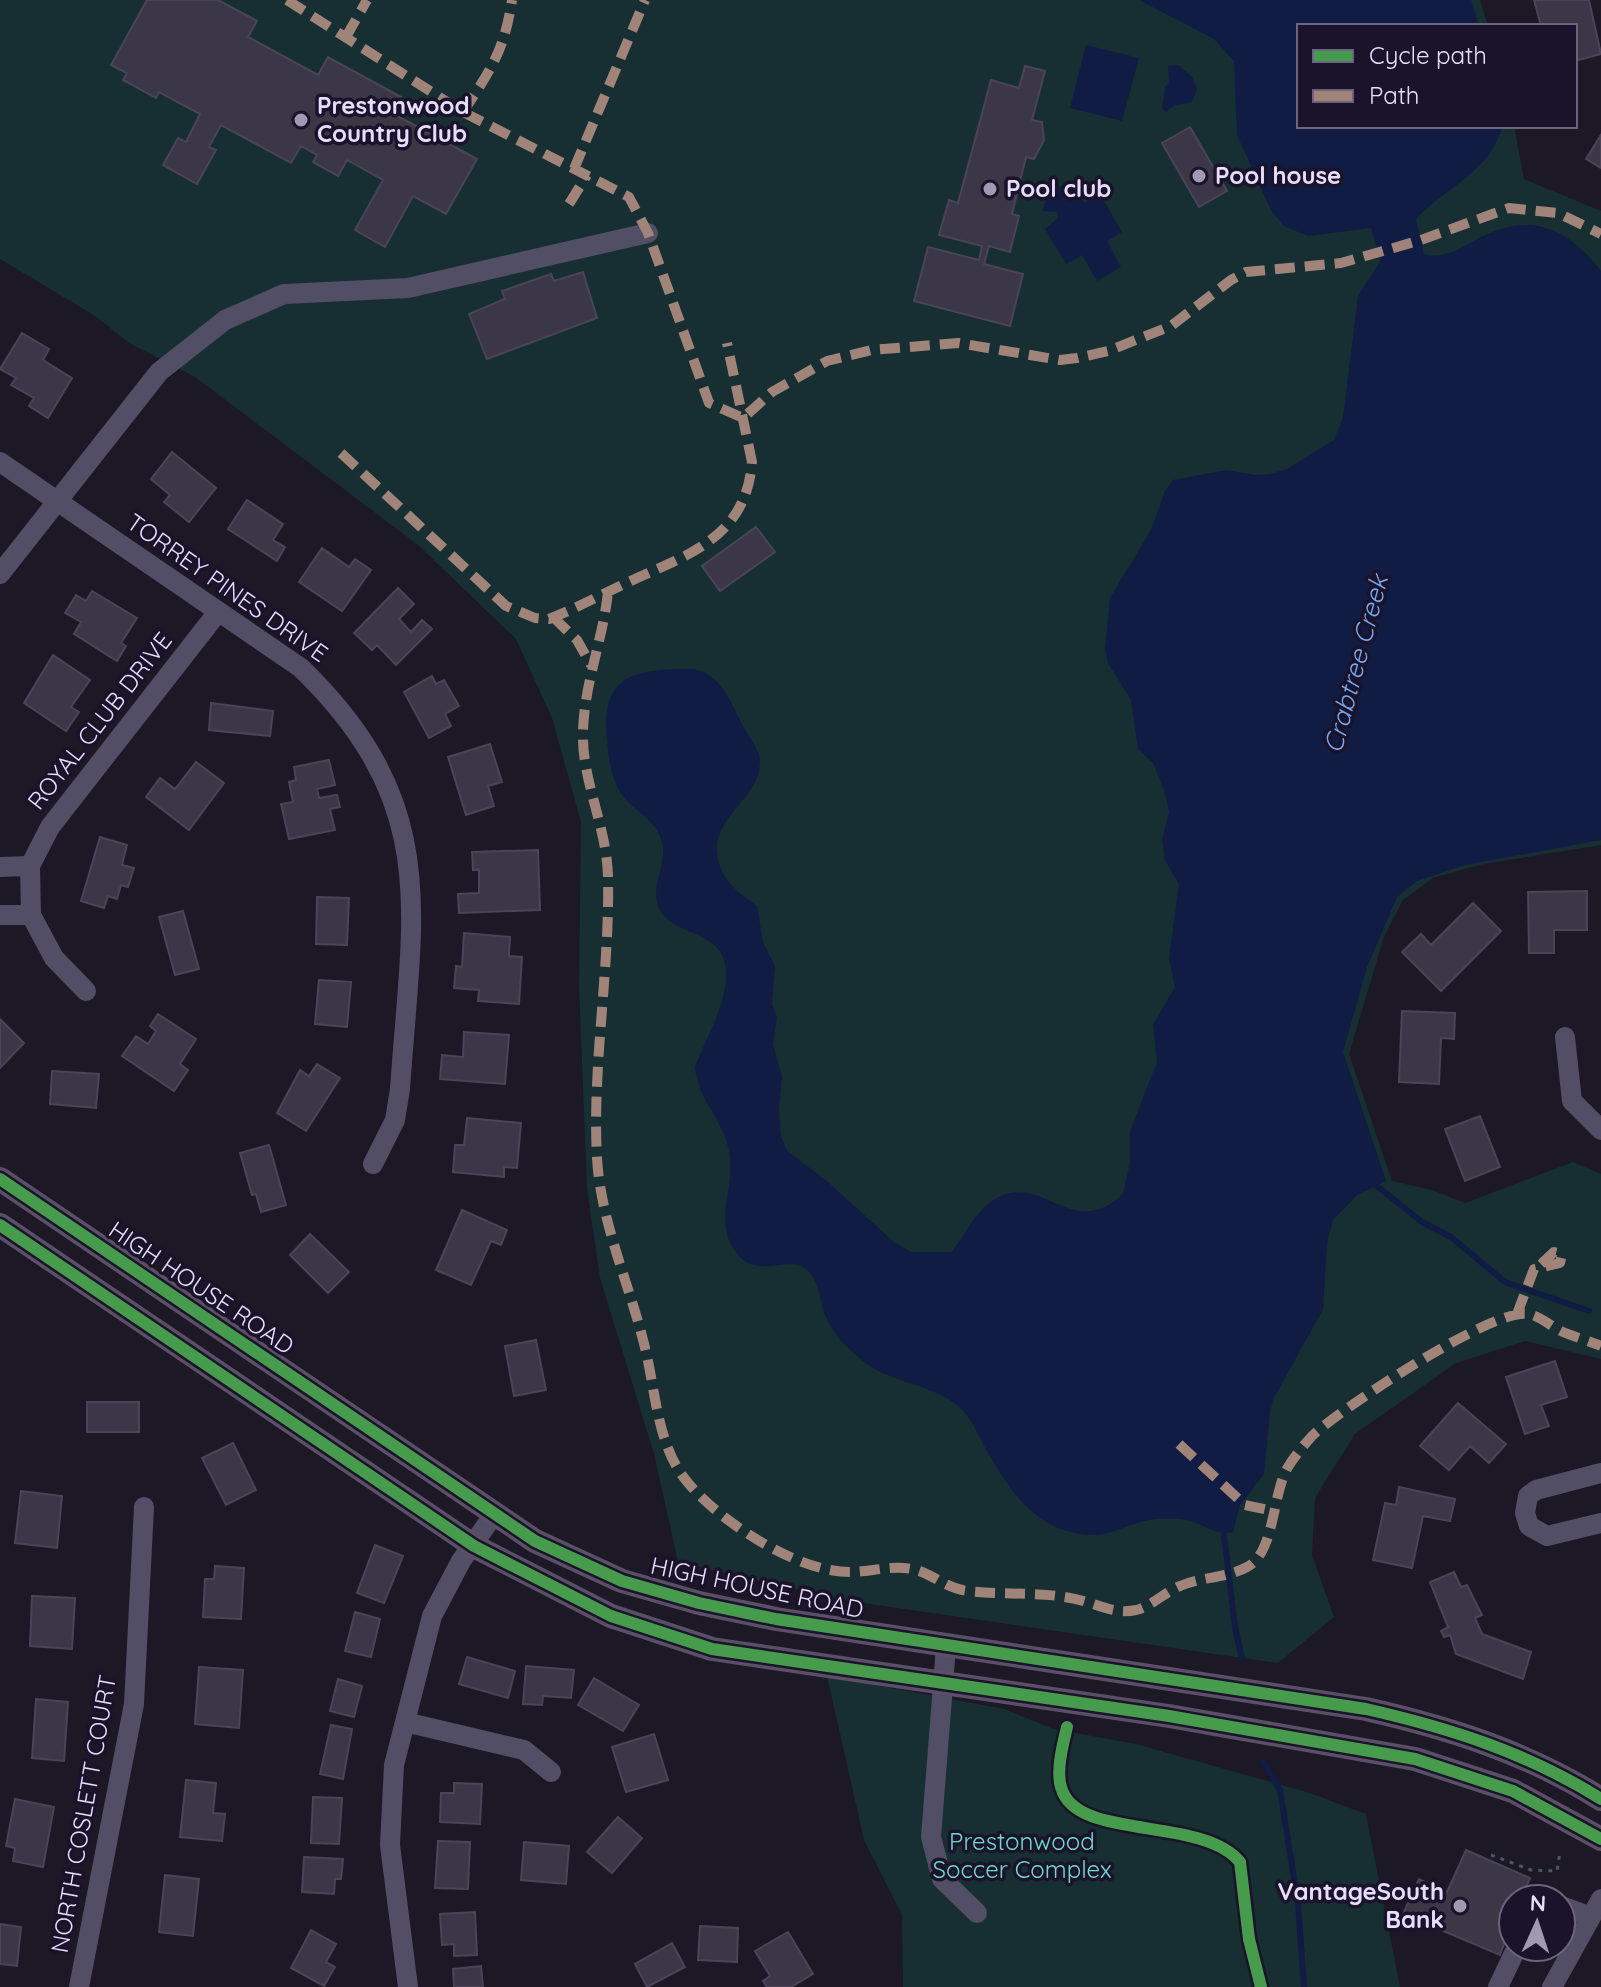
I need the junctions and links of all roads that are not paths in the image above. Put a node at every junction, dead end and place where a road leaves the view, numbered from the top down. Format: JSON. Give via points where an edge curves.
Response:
{"nodes":[{"id":1,"x":648,"y":233,"type":"dead end"},
{"id":2,"x":0,"y":462,"type":"edge"},
{"id":3,"x":56,"y":500,"type":"junction"},
{"id":4,"x":0,"y":574,"type":"edge"},
{"id":5,"x":218,"y":612,"type":"junction"},
{"id":6,"x":30,"y":866,"type":"junction"},
{"id":7,"x":0,"y":867,"type":"edge"},
{"id":8,"x":0,"y":915,"type":"edge"},
{"id":9,"x":31,"y":915,"type":"junction"},
{"id":10,"x":86,"y":991,"type":"dead end"},
{"id":11,"x":1565,"y":1037,"type":"dead end"},
{"id":12,"x":1601,"y":1130,"type":"edge"},
{"id":13,"x":373,"y":1164,"type":"dead end"},
{"id":14,"x":0,"y":1179,"type":"edge"},
{"id":15,"x":0,"y":1225,"type":"edge"},
{"id":16,"x":1601,"y":1473,"type":"edge"},
{"id":17,"x":144,"y":1507,"type":"dead end"},
{"id":18,"x":495,"y":1513,"type":"junction"},
{"id":19,"x":1601,"y":1523,"type":"edge"},
{"id":20,"x":474,"y":1546,"type":"junction"},
{"id":21,"x":946,"y":1647,"type":"junction"},
{"id":22,"x":942,"y":1684,"type":"junction"},
{"id":23,"x":405,"y":1722,"type":"junction"},
{"id":24,"x":551,"y":1772,"type":"dead end"},
{"id":25,"x":1601,"y":1799,"type":"edge"},
{"id":26,"x":1601,"y":1839,"type":"edge"},
{"id":27,"x":1596,"y":1908,"type":"edge"},
{"id":28,"x":977,"y":1913,"type":"dead end"},
{"id":29,"x":1509,"y":1963,"type":"edge"},
{"id":30,"x":79,"y":1987,"type":"edge"},
{"id":31,"x":408,"y":1987,"type":"edge"},
{"id":32,"x":1498,"y":1987,"type":"edge"},
{"id":33,"x":1552,"y":1987,"type":"edge"}],
"edges":[{"from":1,"to":3,"type":"street","via":[[408,288],[284,294],[225,320],[159,372]]},
{"from":2,"to":3,"type":"street","name":"TORREY PINES DRIVE"},
{"from":3,"to":4,"type":"street"},
{"from":3,"to":5,"type":"street","name":"TORREY PINES DRIVE"},
{"from":5,"to":6,"type":"street","name":"ROYAL CLUB DRIVE","via":[[50,827]]},
{"from":5,"to":13,"type":"street","name":"TORREY PINES DRIVE","via":[[301,668],[339,705],[378,764],[408,848],[414,894],[400,1089],[395,1120]]},
{"from":6,"to":7,"type":"street"},
{"from":6,"to":9,"type":"street","name":"ROYAL CLUB DRIVE"},
{"from":8,"to":9,"type":"street"},
{"from":9,"to":10,"type":"street","name":"ROYAL CLUB DRIVE","via":[[54,958]]},
{"from":11,"to":12,"type":"street","via":[[1572,1101]]},
{"from":14,"to":18,"type":"main road","name":"HIGH HOUSE ROAD"},
{"from":15,"to":20,"type":"main road"},
{"from":16,"to":19,"type":"street","via":[[1536,1490],[1528,1496],[1525,1513],[1529,1526],[1547,1536]]},
{"from":17,"to":30,"type":"street","name":"NORTH COSLETT COURT","via":[[134,1704]]},
{"from":18,"to":20,"type":"street"},
{"from":18,"to":21,"type":"main road","name":"HIGH HOUSE ROAD","via":[[535,1541],[622,1581],[776,1619]]},
{"from":20,"to":22,"type":"main road","via":[[611,1616],[712,1649]]},
{"from":20,"to":23,"type":"street","via":[[432,1616]]},
{"from":21,"to":22,"type":"street"},
{"from":21,"to":25,"type":"main road","name":"HIGH HOUSE ROAD","via":[[1366,1709],[1516,1754]]},
{"from":22,"to":26,"type":"main road","via":[[1415,1759],[1513,1791]]},
{"from":22,"to":28,"type":"street","via":[[931,1837],[942,1879]]},
{"from":23,"to":24,"type":"street","via":[[524,1750]]},
{"from":23,"to":31,"type":"street","via":[[394,1765],[390,1845]]},
{"from":27,"to":33,"type":"street"},
{"from":29,"to":32,"type":"street"}]}
